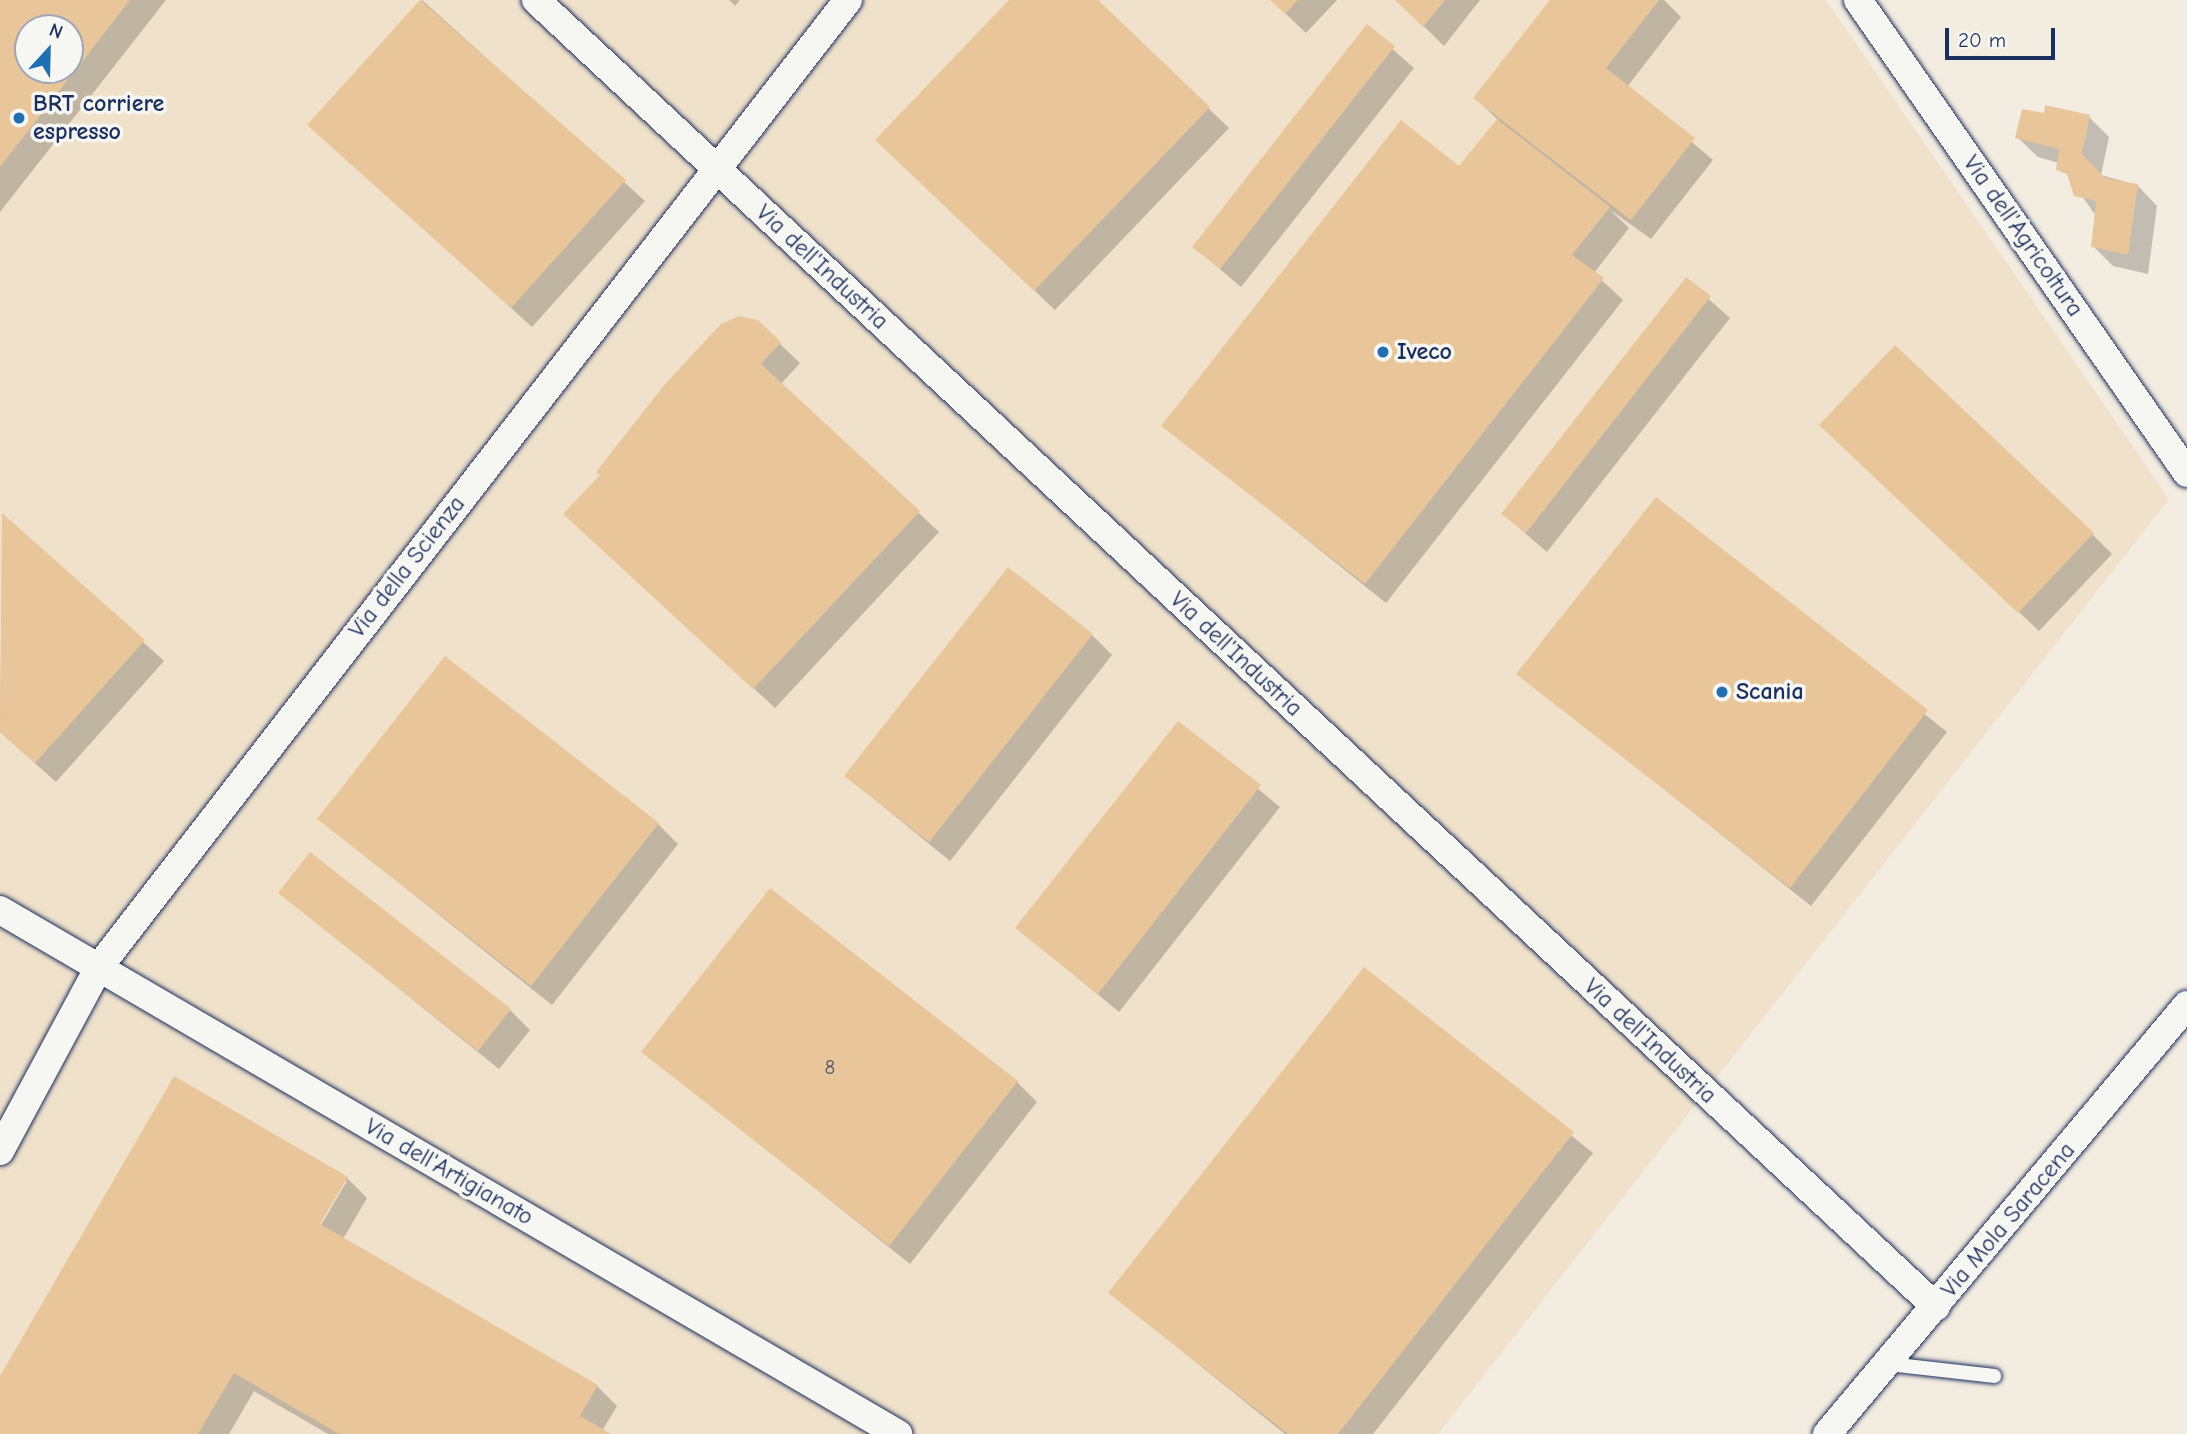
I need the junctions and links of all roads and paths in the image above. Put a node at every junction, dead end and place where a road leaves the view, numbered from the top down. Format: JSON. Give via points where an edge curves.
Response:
{"nodes":[{"id":1,"x":536,"y":0,"type":"edge"},
{"id":2,"x":849,"y":0,"type":"edge"},
{"id":3,"x":1858,"y":0,"type":"edge"},
{"id":4,"x":714,"y":166,"type":"junction"},
{"id":5,"x":2187,"y":473,"type":"edge"},
{"id":6,"x":0,"y":910,"type":"edge"},
{"id":7,"x":99,"y":968,"type":"junction"},
{"id":8,"x":2187,"y":1005,"type":"edge"},
{"id":9,"x":0,"y":1152,"type":"edge"},
{"id":10,"x":1936,"y":1307,"type":"junction"},
{"id":11,"x":1889,"y":1364,"type":"junction"},
{"id":12,"x":1994,"y":1376,"type":"dead end"},
{"id":13,"x":898,"y":1434,"type":"edge"},
{"id":14,"x":1827,"y":1434,"type":"edge"}],
"edges":[{"from":1,"to":4,"type":"street","name":"Via dell'Industria"},
{"from":2,"to":4,"type":"street","name":"Via della Scienza"},
{"from":3,"to":5,"type":"street","name":"Via dell'Agricoltura"},
{"from":4,"to":7,"type":"street","name":"Via della Scienza"},
{"from":4,"to":10,"type":"street","name":"Via dell'Industria"},
{"from":6,"to":7,"type":"street","name":"Via dell'Artigianato"},
{"from":7,"to":9,"type":"street","name":"Via della Scienza"},
{"from":7,"to":13,"type":"street","name":"Via dell'Artigianato"},
{"from":8,"to":10,"type":"street","name":"Via Mola Saracena"},
{"from":10,"to":11,"type":"street","name":"Via Mola Saracena"},
{"from":11,"to":12,"type":"lane"},
{"from":11,"to":14,"type":"street","name":"Via Mola Saracena"}]}
